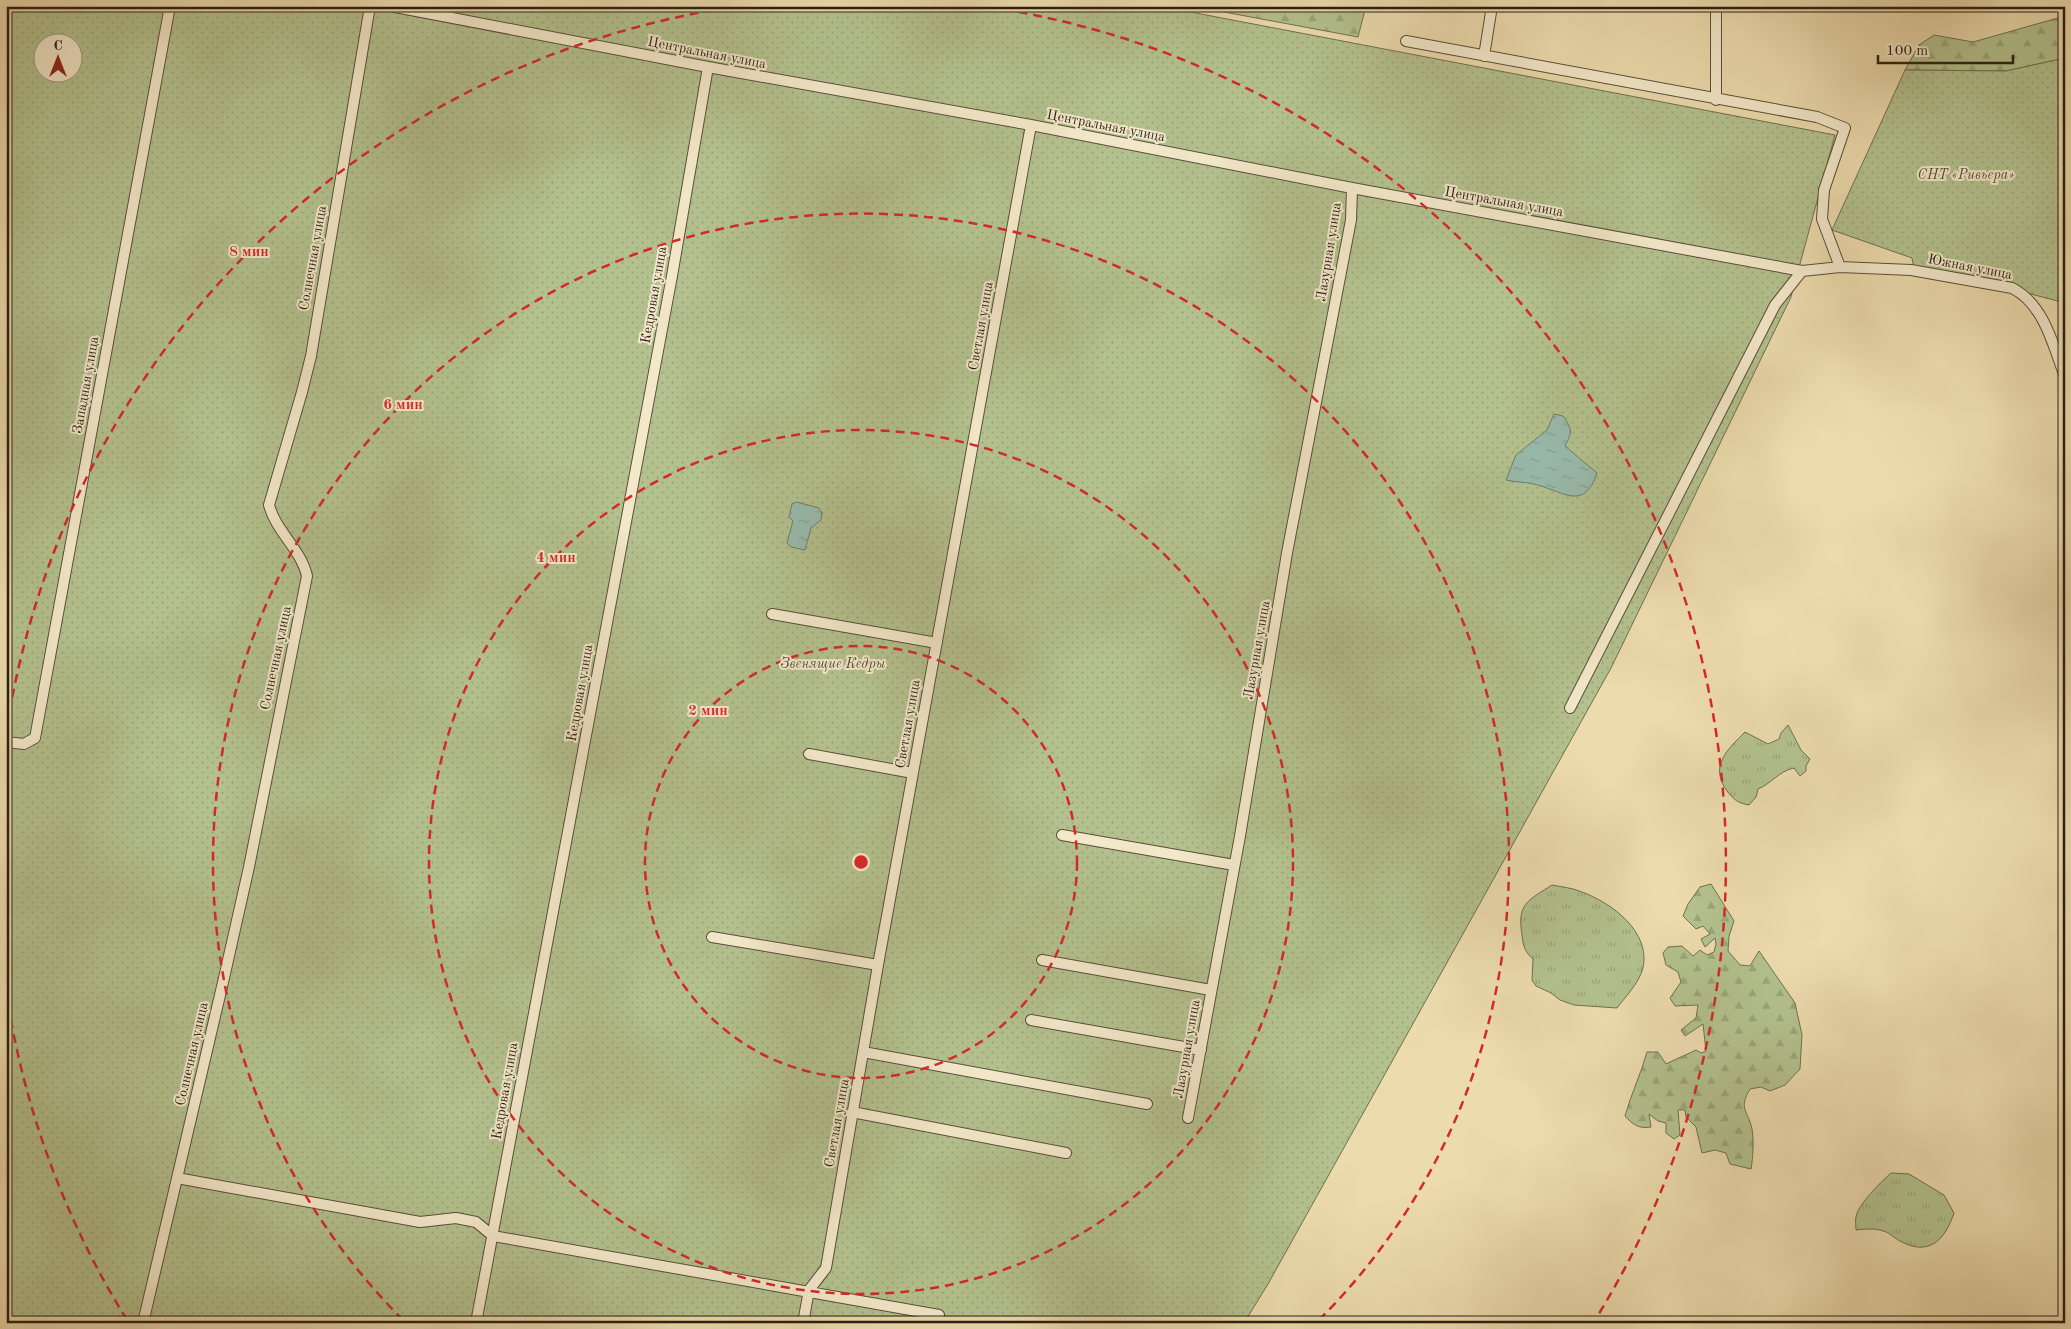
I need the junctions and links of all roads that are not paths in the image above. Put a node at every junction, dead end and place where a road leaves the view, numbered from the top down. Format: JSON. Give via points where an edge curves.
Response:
{"nodes":[{"id":1,"x":170,"y":6,"type":"edge"},
{"id":2,"x":370,"y":6,"type":"edge"},
{"id":3,"x":390,"y":6,"type":"edge"},
{"id":4,"x":1492,"y":6,"type":"edge"},
{"id":5,"x":1716,"y":6,"type":"edge"},
{"id":6,"x":1406,"y":41,"type":"dead end"},
{"id":7,"x":1484,"y":56,"type":"junction"},
{"id":8,"x":708,"y":67,"type":"junction"},
{"id":9,"x":1716,"y":100,"type":"junction"},
{"id":10,"x":1031,"y":125,"type":"junction"},
{"id":11,"x":1352,"y":188,"type":"junction"},
{"id":12,"x":1840,"y":267,"type":"junction"},
{"id":13,"x":1816,"y":270,"type":"joint"},
{"id":14,"x":1802,"y":271,"type":"junction"},
{"id":15,"x":2065,"y":377,"type":"edge"},
{"id":16,"x":772,"y":614,"type":"dead end"},
{"id":17,"x":937,"y":643,"type":"junction"},
{"id":18,"x":1570,"y":708,"type":"dead end"},
{"id":19,"x":6,"y":742,"type":"edge"},
{"id":20,"x":809,"y":754,"type":"dead end"},
{"id":21,"x":913,"y":773,"type":"junction"},
{"id":22,"x":1062,"y":835,"type":"dead end"},
{"id":23,"x":1234,"y":865,"type":"junction"},
{"id":24,"x":712,"y":937,"type":"dead end"},
{"id":25,"x":1042,"y":960,"type":"dead end"},
{"id":26,"x":878,"y":965,"type":"junction"},
{"id":27,"x":1211,"y":990,"type":"junction"},
{"id":28,"x":1031,"y":1020,"type":"dead end"},
{"id":29,"x":1201,"y":1050,"type":"junction"},
{"id":30,"x":864,"y":1052,"type":"junction"},
{"id":31,"x":1147,"y":1104,"type":"dead end"},
{"id":32,"x":852,"y":1112,"type":"junction"},
{"id":33,"x":1188,"y":1118,"type":"dead end"},
{"id":34,"x":1066,"y":1153,"type":"dead end"},
{"id":35,"x":177,"y":1178,"type":"junction"},
{"id":36,"x":493,"y":1236,"type":"junction"},
{"id":37,"x":809,"y":1290,"type":"junction"},
{"id":38,"x":939,"y":1314,"type":"dead end"},
{"id":39,"x":143,"y":1323,"type":"edge"},
{"id":40,"x":476,"y":1323,"type":"edge"},
{"id":41,"x":803,"y":1323,"type":"edge"}],
"edges":[{"from":1,"to":19,"type":"street","name":"Западная улица","via":[[35,738],[24,744]]},
{"from":2,"to":35,"type":"street","name":"Солнечная улица","via":[[310,356],[269,505],[272,516],[304,563],[307,576],[248,867]]},
{"from":3,"to":8,"type":"street","name":"Центральная улица"},
{"from":4,"to":7,"type":"street"},
{"from":5,"to":9,"type":"street"},
{"from":6,"to":7,"type":"street"},
{"from":7,"to":9,"type":"street"},
{"from":8,"to":10,"type":"street","name":"Центральная улица"},
{"from":8,"to":36,"type":"street","name":"Кедровая улица"},
{"from":9,"to":12,"type":"street","via":[[1817,117],[1845,128],[1824,190],[1822,219]]},
{"from":10,"to":11,"type":"street","name":"Центральная улица"},
{"from":10,"to":17,"type":"street","name":"Светлая улица"},
{"from":11,"to":14,"type":"street","name":"Центральная улица"},
{"from":11,"to":23,"type":"street","name":"Лазурная улица","via":[[1351,220],[1288,553]]},
{"from":12,"to":13,"type":"street","name":"Южная улица"},
{"from":12,"to":15,"type":"street","name":"Южная улица","via":[[1910,270],[2012,288],[2024,294],[2042,317]]},
{"from":13,"to":14,"type":"street","name":"Центральная улица"},
{"from":14,"to":18,"type":"street","via":[[1775,305]]},
{"from":16,"to":17,"type":"street"},
{"from":17,"to":21,"type":"street","name":"Светлая улица"},
{"from":20,"to":21,"type":"street"},
{"from":21,"to":26,"type":"street","name":"Светлая улица"},
{"from":22,"to":23,"type":"street"},
{"from":23,"to":27,"type":"street","name":"Лазурная улица"},
{"from":24,"to":26,"type":"street"},
{"from":25,"to":27,"type":"street"},
{"from":26,"to":30,"type":"street","name":"Светлая улица"},
{"from":27,"to":29,"type":"street","name":"Лазурная улица"},
{"from":28,"to":29,"type":"street"},
{"from":29,"to":33,"type":"street","name":"Лазурная улица"},
{"from":30,"to":31,"type":"street"},
{"from":30,"to":32,"type":"street","name":"Светлая улица"},
{"from":32,"to":34,"type":"street"},
{"from":32,"to":37,"type":"street","name":"Светлая улица","via":[[826,1268]]},
{"from":35,"to":36,"type":"street","via":[[420,1222],[456,1218],[476,1222]]},
{"from":35,"to":39,"type":"street","name":"Солнечная улица"},
{"from":36,"to":37,"type":"street"},
{"from":36,"to":40,"type":"street","name":"Кедровая улица"},
{"from":37,"to":38,"type":"street"},
{"from":37,"to":41,"type":"street","name":"Светлая улица"}]}
